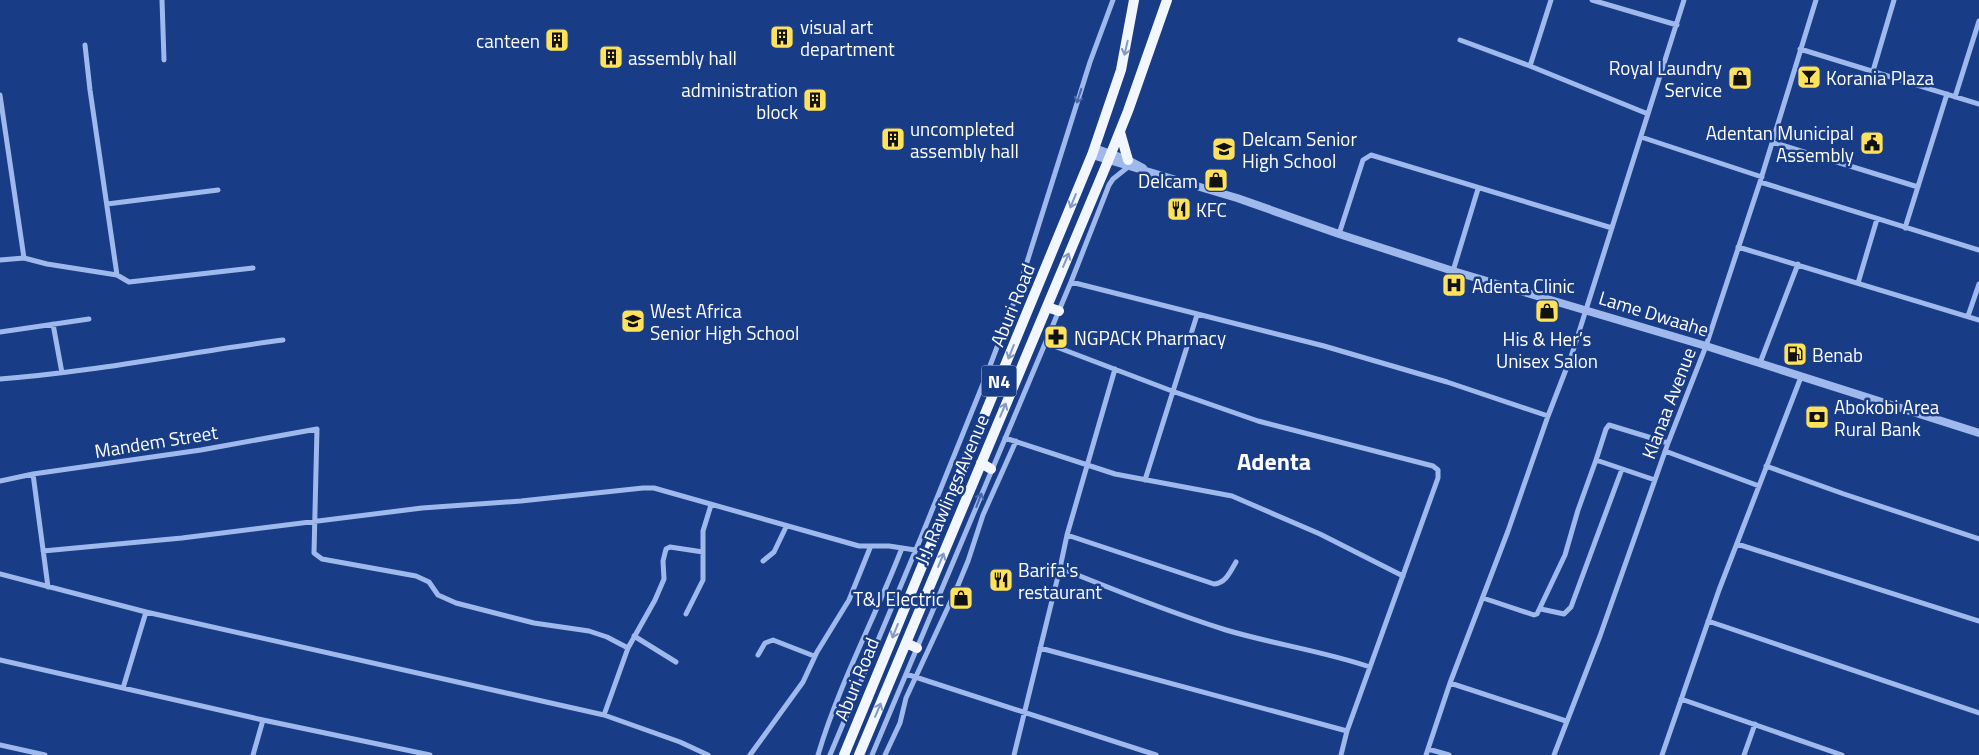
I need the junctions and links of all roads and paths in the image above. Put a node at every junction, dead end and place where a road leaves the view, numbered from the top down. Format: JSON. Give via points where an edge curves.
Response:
{"nodes":[{"id":1,"x":162,"y":0,"type":"edge"},
{"id":2,"x":1113,"y":0,"type":"edge"},
{"id":3,"x":1134,"y":0,"type":"edge"},
{"id":4,"x":1167,"y":0,"type":"edge"},
{"id":5,"x":1551,"y":0,"type":"edge"},
{"id":6,"x":1592,"y":0,"type":"edge"},
{"id":7,"x":1684,"y":0,"type":"edge"},
{"id":8,"x":1816,"y":0,"type":"edge"},
{"id":9,"x":1894,"y":0,"type":"edge"},
{"id":10,"x":1979,"y":21,"type":"edge"},
{"id":11,"x":1677,"y":25,"type":"junction"},
{"id":12,"x":1460,"y":40,"type":"dead end"},
{"id":13,"x":85,"y":45,"type":"dead end"},
{"id":14,"x":1800,"y":49,"type":"junction"},
{"id":15,"x":164,"y":60,"type":"dead end"},
{"id":16,"x":1530,"y":66,"type":"junction"},
{"id":17,"x":1873,"y":71,"type":"junction"},
{"id":18,"x":1947,"y":94,"type":"junction"},
{"id":19,"x":0,"y":95,"type":"edge"},
{"id":20,"x":1955,"y":97,"type":"junction"},
{"id":21,"x":1979,"y":104,"type":"edge"},
{"id":22,"x":1648,"y":114,"type":"junction"},
{"id":23,"x":1120,"y":132,"type":"junction"},
{"id":24,"x":1641,"y":137,"type":"junction"},
{"id":25,"x":1772,"y":142,"type":"junction"},
{"id":26,"x":1093,"y":151,"type":"junction"},
{"id":27,"x":1110,"y":157,"type":"junction"},
{"id":28,"x":1128,"y":163,"type":"junction"},
{"id":29,"x":1761,"y":179,"type":"junction"},
{"id":30,"x":1918,"y":187,"type":"junction"},
{"id":31,"x":1478,"y":189,"type":"junction"},
{"id":32,"x":218,"y":190,"type":"dead end"},
{"id":33,"x":107,"y":204,"type":"junction"},
{"id":34,"x":1877,"y":219,"type":"junction"},
{"id":35,"x":1612,"y":228,"type":"junction"},
{"id":36,"x":1905,"y":228,"type":"junction"},
{"id":37,"x":1339,"y":234,"type":"junction"},
{"id":38,"x":1738,"y":246,"type":"junction"},
{"id":39,"x":1979,"y":250,"type":"edge"},
{"id":40,"x":24,"y":258,"type":"junction"},
{"id":41,"x":0,"y":260,"type":"edge"},
{"id":42,"x":1798,"y":264,"type":"junction"},
{"id":43,"x":253,"y":268,"type":"dead end"},
{"id":44,"x":1454,"y":271,"type":"junction"},
{"id":45,"x":117,"y":274,"type":"junction"},
{"id":46,"x":1072,"y":282,"type":"junction"},
{"id":47,"x":1858,"y":283,"type":"junction"},
{"id":48,"x":1979,"y":284,"type":"edge"},
{"id":49,"x":1047,"y":307,"type":"junction"},
{"id":50,"x":1587,"y":309,"type":"junction"},
{"id":51,"x":1059,"y":311,"type":"junction"},
{"id":52,"x":1197,"y":314,"type":"junction"},
{"id":53,"x":1968,"y":316,"type":"junction"},
{"id":54,"x":89,"y":319,"type":"dead end"},
{"id":55,"x":1979,"y":320,"type":"edge"},
{"id":56,"x":53,"y":324,"type":"junction"},
{"id":57,"x":0,"y":332,"type":"edge"},
{"id":58,"x":283,"y":340,"type":"dead end"},
{"id":59,"x":1046,"y":343,"type":"junction"},
{"id":60,"x":1706,"y":346,"type":"junction"},
{"id":61,"x":1760,"y":363,"type":"junction"},
{"id":62,"x":1115,"y":369,"type":"junction"},
{"id":63,"x":62,"y":373,"type":"junction"},
{"id":64,"x":1801,"y":377,"type":"junction"},
{"id":65,"x":0,"y":379,"type":"edge"},
{"id":66,"x":1172,"y":391,"type":"junction"},
{"id":67,"x":1548,"y":416,"type":"junction"},
{"id":68,"x":1979,"y":433,"type":"edge"},
{"id":69,"x":1005,"y":438,"type":"junction"},
{"id":70,"x":1016,"y":441,"type":"junction"},
{"id":71,"x":1668,"y":443,"type":"junction"},
{"id":72,"x":1665,"y":451,"type":"junction"},
{"id":73,"x":1596,"y":460,"type":"junction"},
{"id":74,"x":981,"y":464,"type":"junction"},
{"id":75,"x":1087,"y":464,"type":"junction"},
{"id":76,"x":1766,"y":466,"type":"junction"},
{"id":77,"x":992,"y":469,"type":"junction"},
{"id":78,"x":1622,"y":469,"type":"junction"},
{"id":79,"x":33,"y":474,"type":"junction"},
{"id":80,"x":1144,"y":480,"type":"junction"},
{"id":81,"x":1655,"y":480,"type":"junction"},
{"id":82,"x":0,"y":481,"type":"edge"},
{"id":83,"x":1759,"y":486,"type":"junction"},
{"id":84,"x":711,"y":505,"type":"junction"},
{"id":85,"x":314,"y":523,"type":"junction"},
{"id":86,"x":786,"y":527,"type":"junction"},
{"id":87,"x":922,"y":535,"type":"junction"},
{"id":88,"x":1067,"y":535,"type":"junction"},
{"id":89,"x":1979,"y":538,"type":"edge"},
{"id":90,"x":932,"y":540,"type":"junction"},
{"id":91,"x":1737,"y":544,"type":"junction"},
{"id":92,"x":870,"y":548,"type":"junction"},
{"id":93,"x":902,"y":548,"type":"junction"},
{"id":94,"x":915,"y":550,"type":"junction"},
{"id":95,"x":44,"y":551,"type":"junction"},
{"id":96,"x":703,"y":552,"type":"junction"},
{"id":97,"x":763,"y":561,"type":"dead end"},
{"id":98,"x":1236,"y":562,"type":"dead end"},
{"id":99,"x":1060,"y":568,"type":"junction"},
{"id":100,"x":0,"y":574,"type":"edge"},
{"id":101,"x":1403,"y":576,"type":"junction"},
{"id":102,"x":48,"y":587,"type":"junction"},
{"id":103,"x":1484,"y":598,"type":"junction"},
{"id":104,"x":1541,"y":609,"type":"junction"},
{"id":105,"x":146,"y":612,"type":"junction"},
{"id":106,"x":686,"y":614,"type":"dead end"},
{"id":107,"x":1979,"y":620,"type":"edge"},
{"id":108,"x":1708,"y":621,"type":"junction"},
{"id":109,"x":634,"y":636,"type":"junction"},
{"id":110,"x":906,"y":643,"type":"junction"},
{"id":111,"x":628,"y":648,"type":"junction"},
{"id":112,"x":917,"y":648,"type":"junction"},
{"id":113,"x":1040,"y":648,"type":"junction"},
{"id":114,"x":758,"y":655,"type":"dead end"},
{"id":115,"x":814,"y":656,"type":"junction"},
{"id":116,"x":0,"y":660,"type":"edge"},
{"id":117,"x":676,"y":662,"type":"dead end"},
{"id":118,"x":1370,"y":667,"type":"junction"},
{"id":119,"x":906,"y":674,"type":"junction"},
{"id":120,"x":916,"y":677,"type":"junction"},
{"id":121,"x":1450,"y":683,"type":"junction"},
{"id":122,"x":123,"y":688,"type":"junction"},
{"id":123,"x":1681,"y":699,"type":"junction"},
{"id":124,"x":1024,"y":711,"type":"junction"},
{"id":125,"x":1979,"y":713,"type":"edge"},
{"id":126,"x":604,"y":715,"type":"junction"},
{"id":127,"x":263,"y":720,"type":"junction"},
{"id":128,"x":1566,"y":721,"type":"junction"},
{"id":129,"x":1755,"y":724,"type":"junction"},
{"id":130,"x":1347,"y":731,"type":"junction"},
{"id":131,"x":0,"y":745,"type":"edge"},
{"id":132,"x":1428,"y":749,"type":"junction"},
{"id":133,"x":45,"y":755,"type":"edge"},
{"id":134,"x":253,"y":755,"type":"edge"},
{"id":135,"x":430,"y":755,"type":"edge"},
{"id":136,"x":708,"y":755,"type":"edge"},
{"id":137,"x":750,"y":755,"type":"edge"},
{"id":138,"x":818,"y":755,"type":"edge"},
{"id":139,"x":830,"y":755,"type":"edge"},
{"id":140,"x":844,"y":755,"type":"edge"},
{"id":141,"x":859,"y":755,"type":"edge"},
{"id":142,"x":872,"y":755,"type":"edge"},
{"id":143,"x":885,"y":755,"type":"edge"},
{"id":144,"x":1014,"y":755,"type":"edge"},
{"id":145,"x":1156,"y":755,"type":"edge"},
{"id":146,"x":1340,"y":755,"type":"edge"},
{"id":147,"x":1426,"y":755,"type":"edge"},
{"id":148,"x":1449,"y":755,"type":"edge"},
{"id":149,"x":1554,"y":755,"type":"edge"},
{"id":150,"x":1662,"y":755,"type":"edge"},
{"id":151,"x":1744,"y":755,"type":"edge"},
{"id":152,"x":1842,"y":755,"type":"edge"}],
"edges":[{"from":1,"to":15,"type":"street"},
{"from":2,"to":87,"type":"street","one_way":true,"via":[[1090,62],[1016,297]]},
{"from":3,"to":26,"type":"highway","name":"Aburi Road","number":"N4","one_way":true,"via":[[1121,70]]},
{"from":4,"to":23,"type":"highway","number":"N4"},
{"from":5,"to":16,"type":"street"},
{"from":6,"to":11,"type":"street"},
{"from":7,"to":11,"type":"street"},
{"from":8,"to":14,"type":"street","name":"Klanaa Avenue"},
{"from":9,"to":17,"type":"street"},
{"from":10,"to":20,"type":"street"},
{"from":11,"to":22,"type":"street"},
{"from":12,"to":16,"type":"street"},
{"from":13,"to":33,"type":"street"},
{"from":14,"to":17,"type":"street"},
{"from":14,"to":25,"type":"street","name":"Klanaa Avenue"},
{"from":16,"to":22,"type":"street"},
{"from":17,"to":18,"type":"street"},
{"from":18,"to":20,"type":"street"},
{"from":18,"to":30,"type":"street"},
{"from":19,"to":40,"type":"street"},
{"from":20,"to":21,"type":"street"},
{"from":22,"to":24,"type":"street"},
{"from":23,"to":27,"type":"highway","number":"N4"},
{"from":23,"to":28,"type":"highway"},
{"from":24,"to":29,"type":"street"},
{"from":24,"to":35,"type":"street"},
{"from":25,"to":29,"type":"street","name":"Klanaa Avenue"},
{"from":25,"to":30,"type":"street"},
{"from":26,"to":27,"type":"street","name":"Lame Dwaahe"},
{"from":26,"to":90,"type":"highway","name":"Aburi Road","number":"N4","one_way":true},
{"from":27,"to":28,"type":"street","name":"Lame Dwaahe"},
{"from":49,"to":27,"type":"highway","name":"J.J. Rawlings Avenue","number":"N4","one_way":true},
{"from":28,"to":37,"type":"street","name":"Lame Dwaahe"},
{"from":28,"to":46,"type":"street","via":[[1109,185]]},
{"from":29,"to":34,"type":"street"},
{"from":29,"to":38,"type":"street","name":"Klanaa Avenue"},
{"from":30,"to":36,"type":"street"},
{"from":31,"to":35,"type":"street"},
{"from":31,"to":37,"type":"street","via":[[1371,155],[1363,160]]},
{"from":31,"to":44,"type":"street"},
{"from":32,"to":33,"type":"street"},
{"from":33,"to":45,"type":"street"},
{"from":34,"to":36,"type":"street"},
{"from":34,"to":47,"type":"street"},
{"from":35,"to":50,"type":"street"},
{"from":36,"to":39,"type":"street"},
{"from":37,"to":44,"type":"street","name":"Lame Dwaahe"},
{"from":38,"to":42,"type":"street"},
{"from":38,"to":60,"type":"street","name":"Klanaa Avenue"},
{"from":40,"to":41,"type":"street"},
{"from":40,"to":45,"type":"street"},
{"from":42,"to":47,"type":"street"},
{"from":42,"to":61,"type":"street"},
{"from":43,"to":45,"type":"street","via":[[129,282]]},
{"from":44,"to":50,"type":"street","name":"Lame Dwaahe"},
{"from":46,"to":51,"type":"street"},
{"from":46,"to":52,"type":"street"},
{"from":47,"to":53,"type":"street"},
{"from":48,"to":53,"type":"street"},
{"from":49,"to":51,"type":"highway"},
{"from":74,"to":49,"type":"highway","name":"J.J. Rawlings Avenue","number":"N4","one_way":true},
{"from":50,"to":60,"type":"street","name":"Lame Dwaahe"},
{"from":50,"to":67,"type":"street"},
{"from":51,"to":59,"type":"street"},
{"from":52,"to":66,"type":"street"},
{"from":52,"to":67,"type":"street","via":[[1334,349]]},
{"from":53,"to":55,"type":"street"},
{"from":54,"to":56,"type":"street"},
{"from":56,"to":57,"type":"street"},
{"from":56,"to":63,"type":"street"},
{"from":58,"to":63,"type":"street"},
{"from":59,"to":62,"type":"street"},
{"from":59,"to":69,"type":"street"},
{"from":60,"to":61,"type":"street","name":"Lame Dwaahe"},
{"from":60,"to":71,"type":"street","name":"Klanaa Avenue"},
{"from":61,"to":64,"type":"street","name":"Lame Dwaahe"},
{"from":62,"to":66,"type":"street"},
{"from":62,"to":75,"type":"street"},
{"from":63,"to":65,"type":"street"},
{"from":64,"to":68,"type":"street","name":"Lame Dwaahe"},
{"from":64,"to":76,"type":"street"},
{"from":66,"to":80,"type":"street"},
{"from":66,"to":101,"type":"street","via":[[1258,421],[1436,468],[1438,478]]},
{"from":67,"to":103,"type":"street"},
{"from":69,"to":70,"type":"street"},
{"from":69,"to":77,"type":"street"},
{"from":70,"to":75,"type":"street"},
{"from":70,"to":120,"type":"street","via":[[983,515],[962,575]]},
{"from":71,"to":72,"type":"street","name":"Klanaa Avenue"},
{"from":71,"to":73,"type":"street","via":[[1609,425]]},
{"from":72,"to":81,"type":"street","name":"Klanaa Avenue"},
{"from":72,"to":83,"type":"street"},
{"from":73,"to":78,"type":"street"},
{"from":73,"to":104,"type":"street","via":[[1565,555]]},
{"from":74,"to":77,"type":"highway"},
{"from":110,"to":74,"type":"highway","name":"J.J. Rawlings Avenue","number":"N4","one_way":true},
{"from":75,"to":80,"type":"street"},
{"from":75,"to":88,"type":"street"},
{"from":76,"to":83,"type":"street"},
{"from":76,"to":89,"type":"street"},
{"from":112,"to":77,"type":"street","one_way":true},
{"from":78,"to":81,"type":"street"},
{"from":78,"to":104,"type":"street","via":[[1571,607],[1564,614]]},
{"from":79,"to":82,"type":"street","name":"Mandem Street"},
{"from":79,"to":85,"type":"street","name":"Mandem Street","via":[[201,450],[317,429]]},
{"from":79,"to":95,"type":"street"},
{"from":80,"to":101,"type":"street","via":[[1232,496],[1320,534]]},
{"from":81,"to":128,"type":"street","name":"Klanaa Avenue"},
{"from":83,"to":91,"type":"street"},
{"from":84,"to":85,"type":"street","via":[[644,488],[422,508]]},
{"from":84,"to":86,"type":"street"},
{"from":84,"to":96,"type":"street","via":[[703,532]]},
{"from":85,"to":95,"type":"street"},
{"from":85,"to":111,"type":"street","via":[[314,553],[322,560],[416,576],[429,582],[438,595],[456,603],[534,623],[589,631]]},
{"from":86,"to":92,"type":"street"},
{"from":86,"to":97,"type":"street","via":[[774,552]]},
{"from":87,"to":90,"type":"highway"},
{"from":87,"to":94,"type":"street"},
{"from":88,"to":98,"type":"street","via":[[1214,584],[1226,578]]},
{"from":88,"to":99,"type":"street"},
{"from":90,"to":140,"type":"highway","name":"Aburi Road","number":"N4","one_way":true},
{"from":91,"to":107,"type":"street"},
{"from":91,"to":108,"type":"street"},
{"from":92,"to":93,"type":"street"},
{"from":92,"to":115,"type":"street","via":[[849,600]]},
{"from":93,"to":94,"type":"street"},
{"from":93,"to":138,"type":"street","via":[[826,727]]},
{"from":94,"to":139,"type":"street"},
{"from":95,"to":102,"type":"street"},
{"from":96,"to":106,"type":"street","via":[[703,580]]},
{"from":96,"to":109,"type":"street","via":[[666,549],[664,579]]},
{"from":99,"to":113,"type":"street"},
{"from":99,"to":118,"type":"street","via":[[1227,630]]},
{"from":100,"to":102,"type":"street"},
{"from":101,"to":118,"type":"street"},
{"from":102,"to":105,"type":"street"},
{"from":103,"to":104,"type":"street","via":[[1534,615]]},
{"from":103,"to":121,"type":"street"},
{"from":105,"to":122,"type":"street"},
{"from":105,"to":126,"type":"street"},
{"from":108,"to":123,"type":"street"},
{"from":108,"to":125,"type":"street"},
{"from":109,"to":111,"type":"street"},
{"from":109,"to":117,"type":"street"},
{"from":110,"to":112,"type":"highway"},
{"from":141,"to":110,"type":"highway","name":"J.J. Rawlings Avenue","number":"N4","one_way":true},
{"from":111,"to":126,"type":"street"},
{"from":112,"to":119,"type":"street"},
{"from":113,"to":124,"type":"street"},
{"from":113,"to":130,"type":"street"},
{"from":114,"to":115,"type":"street","via":[[765,643],[773,640]]},
{"from":115,"to":137,"type":"street","via":[[803,682]]},
{"from":116,"to":122,"type":"street"},
{"from":118,"to":130,"type":"street"},
{"from":119,"to":120,"type":"street"},
{"from":119,"to":142,"type":"street"},
{"from":120,"to":124,"type":"street"},
{"from":120,"to":143,"type":"street"},
{"from":121,"to":128,"type":"street"},
{"from":121,"to":132,"type":"street"},
{"from":122,"to":127,"type":"street"},
{"from":123,"to":129,"type":"street"},
{"from":123,"to":150,"type":"street"},
{"from":124,"to":144,"type":"street"},
{"from":124,"to":145,"type":"street"},
{"from":126,"to":136,"type":"street"},
{"from":127,"to":134,"type":"street"},
{"from":127,"to":135,"type":"street"},
{"from":128,"to":149,"type":"street","name":"Klanaa Avenue"},
{"from":129,"to":151,"type":"street"},
{"from":129,"to":152,"type":"street"},
{"from":130,"to":146,"type":"street"},
{"from":131,"to":133,"type":"street"},
{"from":132,"to":147,"type":"street"},
{"from":132,"to":148,"type":"street"}]}
